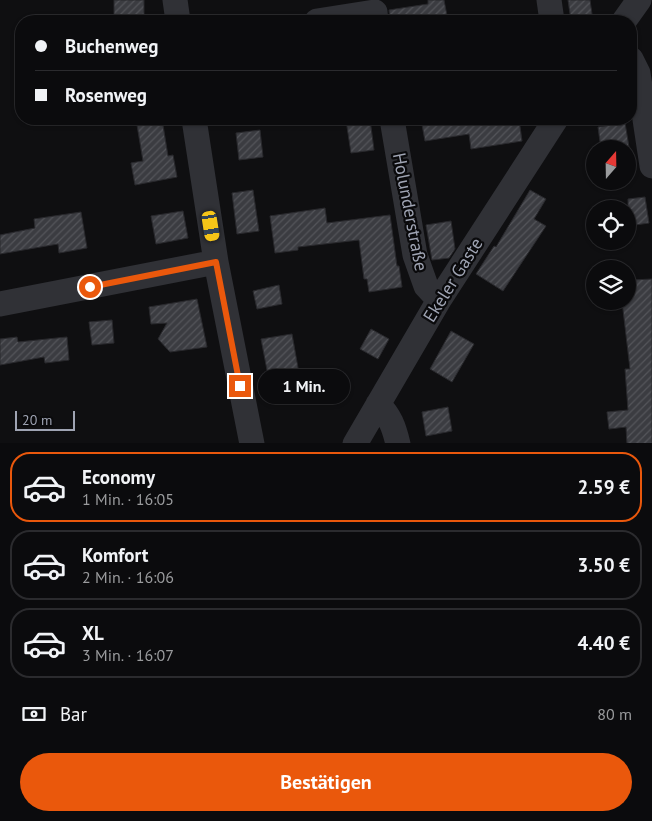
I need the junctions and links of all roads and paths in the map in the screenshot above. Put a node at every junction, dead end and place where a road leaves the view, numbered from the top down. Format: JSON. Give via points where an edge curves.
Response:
{"nodes":[{"id":1,"x":176,"y":0,"type":"edge"},
{"id":2,"x":549,"y":0,"type":"edge"},
{"id":3,"x":639,"y":0,"type":"edge"},
{"id":4,"x":177,"y":15,"type":"edge"},
{"id":5,"x":356,"y":15,"type":"edge"},
{"id":6,"x":375,"y":15,"type":"edge"},
{"id":7,"x":551,"y":15,"type":"edge"},
{"id":8,"x":628,"y":15,"type":"edge"},
{"id":9,"x":637,"y":71,"type":"edge"},
{"id":10,"x":195,"y":125,"type":"edge"},
{"id":11,"x":393,"y":125,"type":"edge"},
{"id":12,"x":552,"y":125,"type":"edge"},
{"id":13,"x":652,"y":166,"type":"edge"},
{"id":14,"x":216,"y":262,"type":"junction"},
{"id":15,"x":439,"y":300,"type":"junction"},
{"id":16,"x":0,"y":304,"type":"edge"},
{"id":17,"x":378,"y":404,"type":"junction"},
{"id":18,"x":252,"y":443,"type":"edge"},
{"id":19,"x":356,"y":443,"type":"edge"},
{"id":20,"x":398,"y":443,"type":"edge"}],
"edges":[{"from":1,"to":4,"type":"street"},
{"from":2,"to":7,"type":"street"},
{"from":3,"to":8,"type":"street"},
{"from":5,"to":6,"type":"street","via":[[375,12]]},
{"from":9,"to":13,"type":"street"},
{"from":10,"to":14,"type":"street"},
{"from":11,"to":15,"type":"street","name":"Holunderstraße","via":[[415,255],[426,286]]},
{"from":12,"to":15,"type":"street","name":"Ekeler Gaste"},
{"from":14,"to":16,"type":"street"},
{"from":14,"to":18,"type":"street"},
{"from":15,"to":17,"type":"street","name":"Ekeler Gaste"},
{"from":17,"to":19,"type":"street","name":"Ekeler Gaste"},
{"from":17,"to":20,"type":"street","via":[[387,413]]}]}
